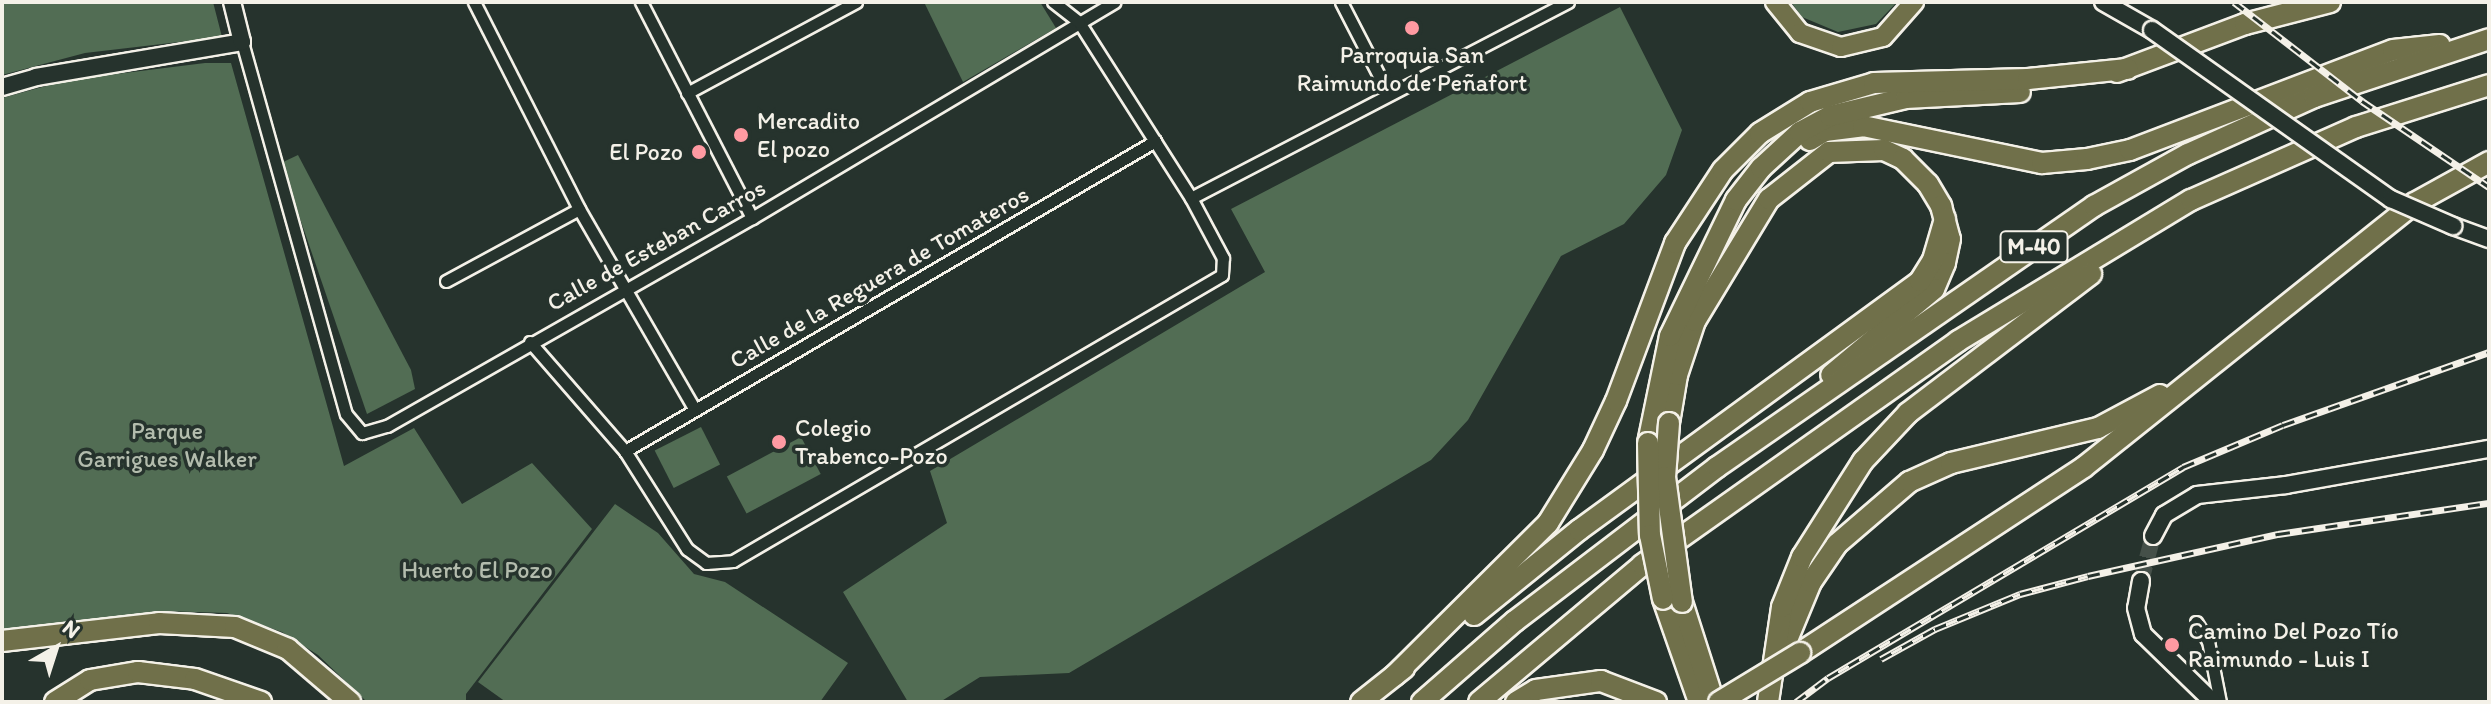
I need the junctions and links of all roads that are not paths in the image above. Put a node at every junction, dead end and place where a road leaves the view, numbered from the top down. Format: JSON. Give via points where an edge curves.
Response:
{"nodes":[{"id":1,"x":232,"y":2,"type":"edge"},
{"id":2,"x":474,"y":2,"type":"edge"},
{"id":3,"x":641,"y":2,"type":"edge"},
{"id":4,"x":856,"y":2,"type":"edge"},
{"id":5,"x":1053,"y":2,"type":"edge"},
{"id":6,"x":1114,"y":2,"type":"edge"},
{"id":7,"x":1341,"y":2,"type":"edge"},
{"id":8,"x":1568,"y":2,"type":"edge"},
{"id":9,"x":1775,"y":2,"type":"edge"},
{"id":10,"x":1914,"y":2,"type":"edge"},
{"id":11,"x":2103,"y":2,"type":"edge"},
{"id":12,"x":2330,"y":2,"type":"edge"},
{"id":13,"x":1079,"y":22,"type":"junction"},
{"id":14,"x":2488,"y":40,"type":"edge"},
{"id":15,"x":242,"y":42,"type":"junction"},
{"id":16,"x":2127,"y":69,"type":"junction"},
{"id":17,"x":2489,"y":85,"type":"edge"},
{"id":18,"x":2,"y":87,"type":"edge"},
{"id":19,"x":687,"y":93,"type":"junction"},
{"id":20,"x":1388,"y":93,"type":"junction"},
{"id":21,"x":1155,"y":141,"type":"junction"},
{"id":22,"x":2489,"y":162,"type":"edge"},
{"id":23,"x":1191,"y":198,"type":"junction"},
{"id":24,"x":2191,"y":200,"type":"junction"},
{"id":25,"x":579,"y":209,"type":"junction"},
{"id":26,"x":752,"y":218,"type":"junction"},
{"id":27,"x":1945,"y":219,"type":"junction"},
{"id":28,"x":2489,"y":239,"type":"edge"},
{"id":29,"x":1711,"y":247,"type":"junction"},
{"id":30,"x":446,"y":281,"type":"dead end"},
{"id":31,"x":624,"y":287,"type":"junction"},
{"id":32,"x":530,"y":342,"type":"junction"},
{"id":33,"x":2238,"y":346,"type":"junction"},
{"id":34,"x":694,"y":408,"type":"junction"},
{"id":35,"x":1776,"y":427,"type":"junction"},
{"id":36,"x":2489,"y":449,"type":"edge"},
{"id":37,"x":625,"y":451,"type":"junction"},
{"id":38,"x":2153,"y":536,"type":"tunnel mouth"},
{"id":39,"x":2141,"y":581,"type":"tunnel mouth"},
{"id":40,"x":1673,"y":600,"type":"junction"},
{"id":41,"x":2196,"y":622,"type":"dead end"},
{"id":42,"x":2,"y":641,"type":"edge"},
{"id":43,"x":1394,"y":676,"type":"junction"},
{"id":44,"x":55,"y":702,"type":"edge"},
{"id":45,"x":261,"y":702,"type":"edge"},
{"id":46,"x":350,"y":702,"type":"edge"},
{"id":47,"x":1361,"y":702,"type":"edge"},
{"id":48,"x":1422,"y":702,"type":"edge"},
{"id":49,"x":1479,"y":702,"type":"edge"},
{"id":50,"x":1516,"y":702,"type":"edge"},
{"id":51,"x":1656,"y":702,"type":"edge"},
{"id":52,"x":1699,"y":702,"type":"edge"},
{"id":53,"x":1717,"y":702,"type":"edge"},
{"id":54,"x":1768,"y":702,"type":"edge"},
{"id":55,"x":1779,"y":702,"type":"edge"},
{"id":56,"x":2213,"y":702,"type":"edge"},
{"id":57,"x":2220,"y":702,"type":"edge"}],
"edges":[{"from":1,"to":15,"type":"street"},
{"from":2,"to":25,"type":"street"},
{"from":3,"to":19,"type":"street"},
{"from":4,"to":19,"type":"street"},
{"from":5,"to":13,"type":"street"},
{"from":6,"to":13,"type":"street","name":"Calle de Esteban Carros"},
{"from":7,"to":20,"type":"street"},
{"from":8,"to":20,"type":"street"},
{"from":9,"to":10,"type":"main road","via":[[1800,33],[1841,47],[1883,37]]},
{"from":11,"to":28,"type":"street","bridge":true,"via":[[2152,30],[2391,199]]},
{"from":12,"to":16,"type":"highway","via":[[2245,24]]},
{"from":13,"to":21,"type":"street"},
{"from":13,"to":26,"type":"street","name":"Calle de Esteban Carros"},
{"from":14,"to":29,"type":"highway","via":[[2393,50],[2130,150],[2087,159],[2042,163],[1863,126],[1825,131],[1794,148],[1754,188]]},
{"from":14,"to":35,"type":"highway","number":"M-40","via":[[2314,97],[2140,179]]},
{"from":15,"to":18,"type":"street"},
{"from":15,"to":32,"type":"street","name":"Calle de Esteban Carros","via":[[346,414],[362,433],[387,426]]},
{"from":16,"to":29,"type":"highway","via":[[2081,84],[1906,98],[1830,116],[1800,132],[1761,168],[1736,200]]},
{"from":16,"to":43,"type":"highway","via":[[2028,79],[1874,83],[1810,102],[1760,133],[1723,170],[1675,243],[1616,401],[1548,523]]},
{"from":17,"to":24,"type":"highway","number":"M-40","via":[[2356,127]]},
{"from":19,"to":26,"type":"street"},
{"from":20,"to":23,"type":"street"},
{"from":21,"to":23,"type":"street"},
{"from":21,"to":34,"type":"street","name":"Calle de la Reguera de Tomateros"},
{"from":22,"to":33,"type":"highway","via":[[2415,203]]},
{"from":23,"to":37,"type":"street","via":[[1223,258],[1222,275],[733,561],[706,563],[687,549]]},
{"from":24,"to":49,"type":"highway","number":"M-40","via":[[1958,341],[1642,565]]},
{"from":24,"to":54,"type":"highway","via":[[1908,413],[1863,461],[1802,557],[1782,607]]},
{"from":25,"to":30,"type":"street"},
{"from":25,"to":31,"type":"street"},
{"from":26,"to":31,"type":"street","name":"Calle de Esteban Carros"},
{"from":27,"to":35,"type":"highway","via":[[1950,239],[1934,289]]},
{"from":27,"to":40,"type":"highway","bridge":true,"via":[[1928,184],[1903,159],[1884,150],[1829,152],[1797,173],[1746,232],[1695,321],[1669,423],[1665,477]]},
{"from":27,"to":43,"type":"highway","via":[[1933,260],[1920,281],[1579,530]]},
{"from":29,"to":40,"type":"highway","bridge":true,"via":[[1670,336],[1648,443],[1650,535]]},
{"from":31,"to":32,"type":"street","name":"Calle de Esteban Carros"},
{"from":31,"to":34,"type":"street"},
{"from":32,"to":37,"type":"street"},
{"from":33,"to":53,"type":"highway","bridge":true,"via":[[2084,467]]},
{"from":33,"to":55,"type":"highway","via":[[2098,428],[1951,463],[1909,482],[1876,506],[1837,544],[1811,582],[1790,626]]},
{"from":34,"to":37,"type":"street","name":"Calle de la Reguera de Tomateros"},
{"from":35,"to":48,"type":"highway","number":"M-40","via":[[1515,621]]},
{"from":36,"to":38,"type":"street","via":[[2197,495],[2164,515]]},
{"from":39,"to":56,"type":"street","via":[[2136,608],[2143,634]]},
{"from":40,"to":52,"type":"highway"},
{"from":40,"to":53,"type":"highway"},
{"from":41,"to":57,"type":"street","via":[[2208,641]]},
{"from":42,"to":46,"type":"highway","via":[[159,623],[235,627],[288,649]]},
{"from":43,"to":47,"type":"highway"},
{"from":44,"to":45,"type":"highway","via":[[90,680],[138,672],[195,679]]},
{"from":50,"to":51,"type":"highway","via":[[1536,690],[1601,681]]}]}
